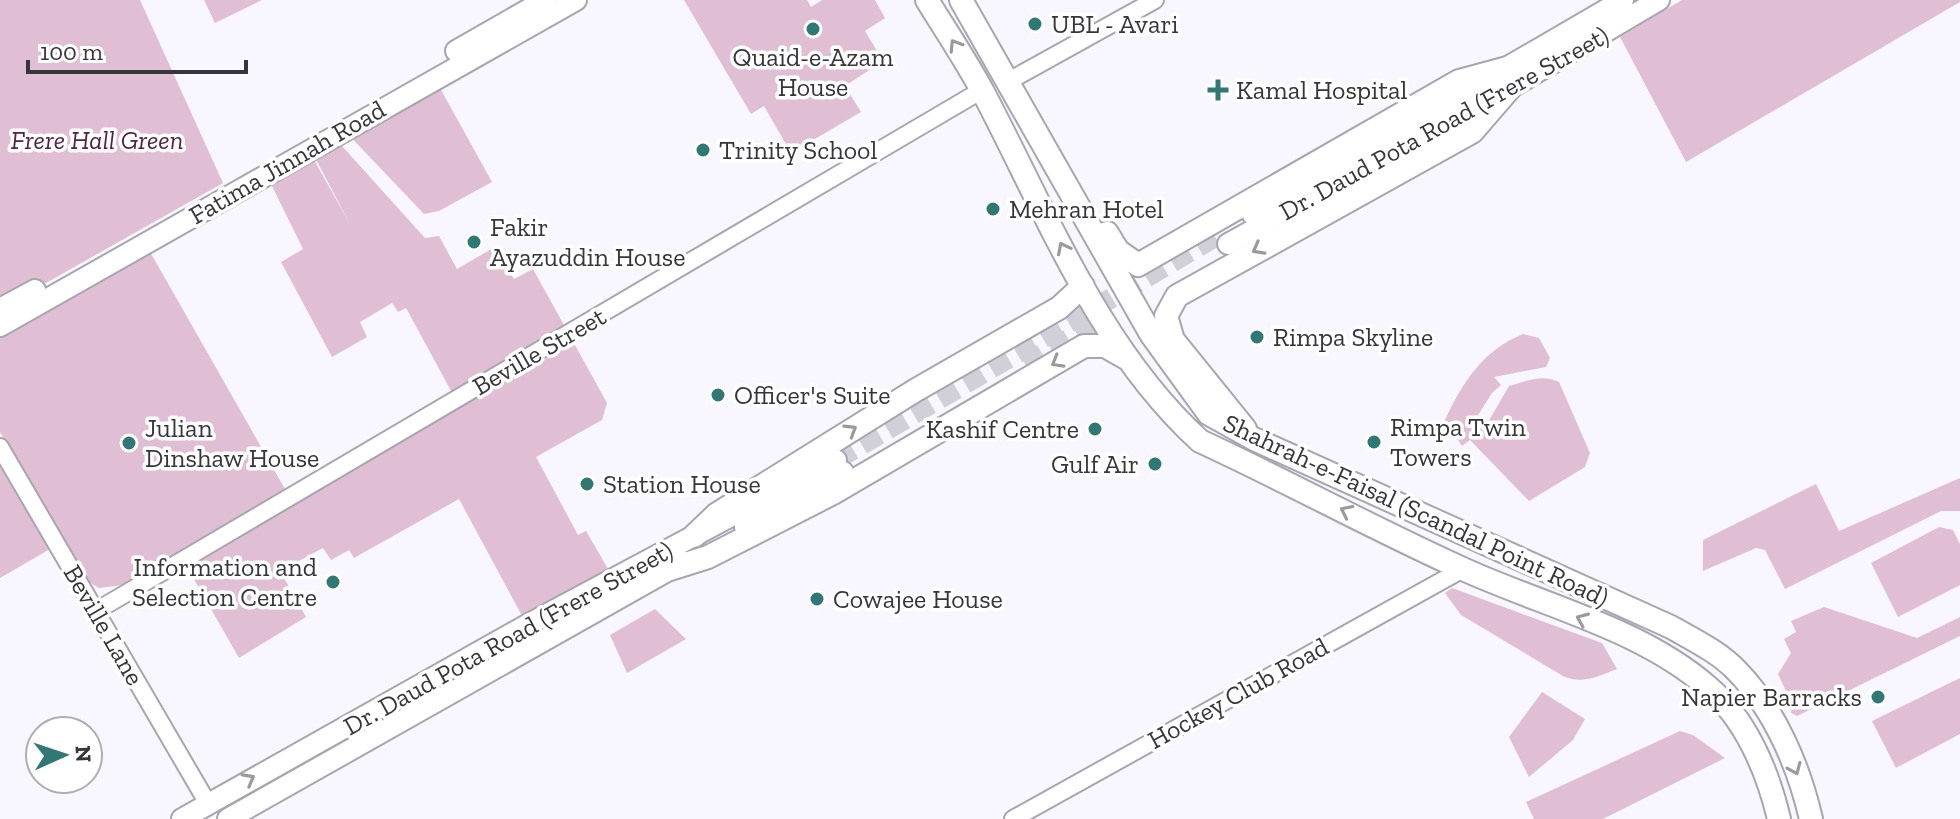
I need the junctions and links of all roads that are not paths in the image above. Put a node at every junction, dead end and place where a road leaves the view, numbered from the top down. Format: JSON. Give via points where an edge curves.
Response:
{"nodes":[{"id":1,"x":545,"y":0,"type":"edge"},
{"id":2,"x":576,"y":0,"type":"edge"},
{"id":3,"x":927,"y":0,"type":"edge"},
{"id":4,"x":961,"y":0,"type":"edge"},
{"id":5,"x":1155,"y":0,"type":"edge"},
{"id":6,"x":1623,"y":0,"type":"edge"},
{"id":7,"x":1659,"y":0,"type":"edge"},
{"id":8,"x":1509,"y":78,"type":"junction"},
{"id":9,"x":1007,"y":82,"type":"junction"},
{"id":10,"x":982,"y":90,"type":"junction"},
{"id":11,"x":1055,"y":165,"type":"junction"},
{"id":12,"x":1225,"y":239,"type":"tunnel mouth"},
{"id":13,"x":1138,"y":265,"type":"junction"},
{"id":14,"x":1083,"y":286,"type":"junction"},
{"id":15,"x":0,"y":309,"type":"edge"},
{"id":16,"x":1166,"y":316,"type":"junction"},
{"id":17,"x":0,"y":326,"type":"edge"},
{"id":18,"x":1127,"y":359,"type":"junction"},
{"id":19,"x":1254,"y":439,"type":"junction"},
{"id":20,"x":0,"y":447,"type":"edge"},
{"id":21,"x":694,"y":536,"type":"junction"},
{"id":22,"x":670,"y":569,"type":"junction"},
{"id":23,"x":1463,"y":569,"type":"junction"},
{"id":24,"x":96,"y":611,"type":"junction"},
{"id":25,"x":207,"y":802,"type":"junction"},
{"id":26,"x":182,"y":819,"type":"edge"},
{"id":27,"x":228,"y":819,"type":"edge"},
{"id":28,"x":1013,"y":819,"type":"edge"},
{"id":29,"x":1779,"y":819,"type":"edge"},
{"id":30,"x":1811,"y":819,"type":"edge"}],
"edges":[{"from":1,"to":15,"type":"main road","name":"Fatima Jinnah Road"},
{"from":2,"to":17,"type":"main road","name":"Fatima Jinnah Road"},
{"from":10,"to":3,"type":"highway","name":"Shahrah-e-Faisal (Scandal Point Road)","one_way":true},
{"from":4,"to":9,"type":"highway","name":"Shahrah-e-Faisal (Scandal Point Road)"},
{"from":5,"to":9,"type":"street"},
{"from":6,"to":8,"type":"main road","name":"Dr. Daud Pota Road (Frere Street)"},
{"from":7,"to":8,"type":"main road","name":"Dr. Daud Pota Road (Frere Street)"},
{"from":8,"to":12,"type":"main road","name":"Dr. Daud Pota Road (Frere Street)"},
{"from":8,"to":13,"type":"highway","via":[[1459,81]]},
{"from":8,"to":16,"type":"highway","one_way":true,"via":[[1472,132],[1177,296]]},
{"from":9,"to":11,"type":"highway","name":"Shahrah-e-Faisal (Scandal Point Road)"},
{"from":14,"to":10,"type":"highway","name":"Shahrah-e-Faisal (Scandal Point Road)","one_way":true},
{"from":10,"to":24,"type":"street","name":"Beville Street"},
{"from":11,"to":13,"type":"highway","via":[[1095,212],[1118,251]]},
{"from":11,"to":19,"type":"highway","name":"Shahrah-e-Faisal (Scandal Point Road)","via":[[1151,334],[1191,390],[1209,414]]},
{"from":13,"to":16,"type":"highway","via":[[1133,277],[1138,293],[1151,309]]},
{"from":14,"to":18,"type":"highway","name":"Shahrah-e-Faisal (Scandal Point Road)"},
{"from":21,"to":14,"type":"highway","one_way":true,"via":[[717,514],[1059,308]]},
{"from":16,"to":19,"type":"highway","via":[[1173,340]]},
{"from":18,"to":22,"type":"highway","one_way":true,"via":[[1105,346],[1084,346],[833,493],[708,557]]},
{"from":23,"to":18,"type":"highway","name":"Shahrah-e-Faisal (Scandal Point Road)","one_way":true,"via":[[1200,441]]},
{"from":19,"to":30,"type":"highway","name":"Shahrah-e-Faisal (Scandal Point Road)","one_way":true,"via":[[1671,627],[1736,670],[1774,720]]},
{"from":20,"to":24,"type":"street","name":"Beville Lane"},
{"from":21,"to":22,"type":"main road","name":"Dr. Daud Pota Road (Frere Street)","via":[[840,466]]},
{"from":25,"to":21,"type":"main road","name":"Dr. Daud Pota Road (Frere Street)","one_way":true},
{"from":22,"to":27,"type":"main road","name":"Dr. Daud Pota Road (Frere Street)"},
{"from":23,"to":28,"type":"street","name":"Hockey Club Road"},
{"from":29,"to":23,"type":"highway","name":"Shahrah-e-Faisal (Scandal Point Road)","one_way":true,"via":[[1746,733],[1710,688],[1654,649]]},
{"from":24,"to":25,"type":"street","name":"Beville Lane"},
{"from":25,"to":26,"type":"main road","name":"Dr. Daud Pota Road (Frere Street)"}]}
